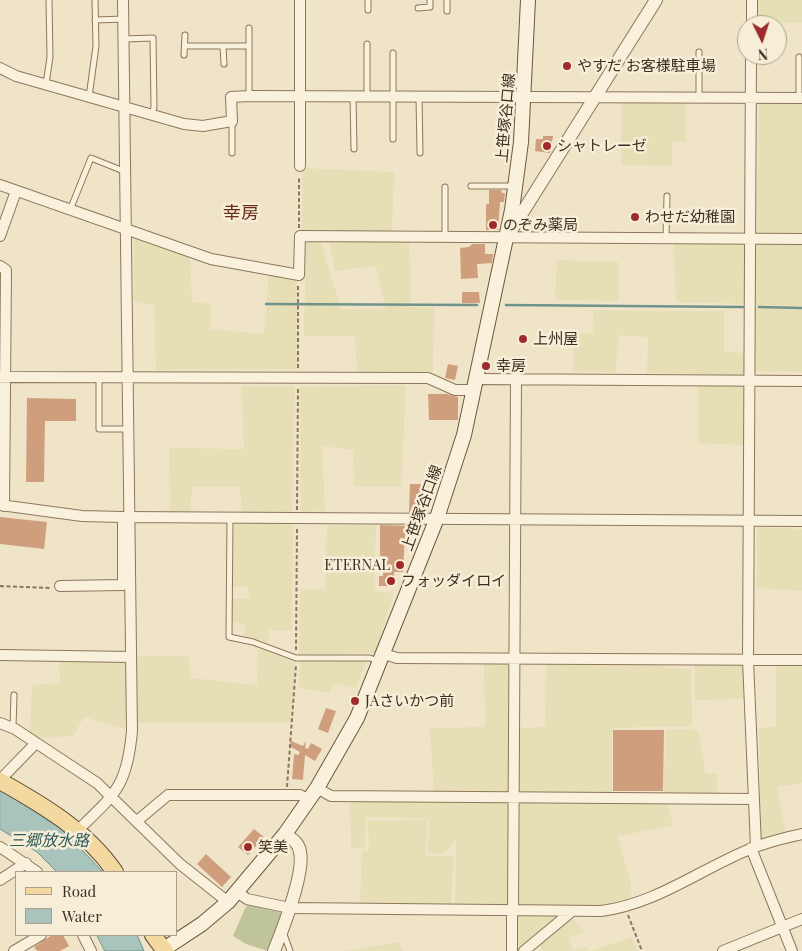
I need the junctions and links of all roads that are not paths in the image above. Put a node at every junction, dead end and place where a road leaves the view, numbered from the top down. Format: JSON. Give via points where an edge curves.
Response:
{"nodes":[{"id":1,"x":49,"y":0,"type":"edge"},
{"id":2,"x":95,"y":0,"type":"edge"},
{"id":3,"x":123,"y":0,"type":"edge"},
{"id":4,"x":300,"y":0,"type":"edge"},
{"id":5,"x":368,"y":0,"type":"edge"},
{"id":6,"x":430,"y":0,"type":"edge"},
{"id":7,"x":447,"y":0,"type":"edge"},
{"id":8,"x":528,"y":0,"type":"edge"},
{"id":9,"x":656,"y":0,"type":"edge"},
{"id":10,"x":752,"y":0,"type":"edge"},
{"id":11,"x":418,"y":8,"type":"dead end"},
{"id":12,"x":368,"y":10,"type":"dead end"},
{"id":13,"x":447,"y":11,"type":"dead end"},
{"id":14,"x":752,"y":15,"type":"edge"},
{"id":15,"x":124,"y":19,"type":"junction"},
{"id":16,"x":95,"y":20,"type":"junction"},
{"id":17,"x":250,"y":28,"type":"dead end"},
{"id":18,"x":186,"y":35,"type":"dead end"},
{"id":19,"x":124,"y":39,"type":"junction"},
{"id":20,"x":367,"y":44,"type":"dead end"},
{"id":21,"x":185,"y":46,"type":"junction"},
{"id":22,"x":248,"y":46,"type":"junction"},
{"id":23,"x":223,"y":47,"type":"junction"},
{"id":24,"x":699,"y":52,"type":"dead end"},
{"id":25,"x":394,"y":54,"type":"dead end"},
{"id":26,"x":184,"y":55,"type":"dead end"},
{"id":27,"x":799,"y":57,"type":"dead end"},
{"id":28,"x":224,"y":64,"type":"dead end"},
{"id":29,"x":751,"y":65,"type":"edge"},
{"id":30,"x":0,"y":68,"type":"edge"},
{"id":31,"x":46,"y":85,"type":"junction"},
{"id":32,"x":249,"y":96,"type":"junction"},
{"id":33,"x":300,"y":96,"type":"junction"},
{"id":34,"x":353,"y":96,"type":"junction"},
{"id":35,"x":367,"y":96,"type":"junction"},
{"id":36,"x":393,"y":96,"type":"junction"},
{"id":37,"x":89,"y":97,"type":"junction"},
{"id":38,"x":419,"y":97,"type":"junction"},
{"id":39,"x":524,"y":97,"type":"junction"},
{"id":40,"x":594,"y":98,"type":"junction"},
{"id":41,"x":699,"y":98,"type":"junction"},
{"id":42,"x":751,"y":98,"type":"junction"},
{"id":43,"x":800,"y":98,"type":"edge"},
{"id":44,"x":125,"y":107,"type":"junction"},
{"id":45,"x":152,"y":115,"type":"junction"},
{"id":46,"x":232,"y":122,"type":"junction"},
{"id":47,"x":393,"y":139,"type":"dead end"},
{"id":48,"x":354,"y":149,"type":"dead end"},
{"id":49,"x":232,"y":153,"type":"dead end"},
{"id":50,"x":420,"y":153,"type":"dead end"},
{"id":51,"x":300,"y":166,"type":"road end"},
{"id":52,"x":126,"y":172,"type":"junction"},
{"id":53,"x":0,"y":185,"type":"edge"},
{"id":54,"x":445,"y":186,"type":"dead end"},
{"id":55,"x":471,"y":186,"type":"dead end"},
{"id":56,"x":516,"y":186,"type":"junction"},
{"id":57,"x":16,"y":191,"type":"junction"},
{"id":58,"x":667,"y":196,"type":"dead end"},
{"id":59,"x":70,"y":210,"type":"junction"},
{"id":60,"x":2,"y":223,"type":"edge"},
{"id":61,"x":127,"y":230,"type":"junction"},
{"id":62,"x":0,"y":236,"type":"edge"},
{"id":63,"x":445,"y":237,"type":"junction"},
{"id":64,"x":507,"y":237,"type":"junction"},
{"id":65,"x":666,"y":237,"type":"junction"},
{"id":66,"x":751,"y":238,"type":"junction"},
{"id":67,"x":802,"y":239,"type":"edge"},
{"id":68,"x":0,"y":266,"type":"edge"},
{"id":69,"x":3,"y":376,"type":"edge"},
{"id":70,"x":128,"y":376,"type":"junction"},
{"id":71,"x":99,"y":377,"type":"junction"},
{"id":72,"x":516,"y":378,"type":"junction"},
{"id":73,"x":750,"y":380,"type":"junction"},
{"id":74,"x":802,"y":381,"type":"edge"},
{"id":75,"x":475,"y":384,"type":"junction"},
{"id":76,"x":129,"y":429,"type":"junction"},
{"id":77,"x":2,"y":432,"type":"edge"},
{"id":78,"x":2,"y":506,"type":"edge"},
{"id":79,"x":126,"y":517,"type":"junction"},
{"id":80,"x":230,"y":518,"type":"junction"},
{"id":81,"x":437,"y":518,"type":"junction"},
{"id":82,"x":515,"y":519,"type":"junction"},
{"id":83,"x":749,"y":520,"type":"junction"},
{"id":84,"x":802,"y":521,"type":"edge"},
{"id":85,"x":126,"y":570,"type":"junction"},
{"id":86,"x":60,"y":586,"type":"road end"},
{"id":87,"x":0,"y":655,"type":"edge"},
{"id":88,"x":131,"y":657,"type":"junction"},
{"id":89,"x":382,"y":658,"type":"junction"},
{"id":90,"x":513,"y":658,"type":"junction"},
{"id":91,"x":748,"y":660,"type":"junction"},
{"id":92,"x":802,"y":660,"type":"edge"},
{"id":93,"x":14,"y":695,"type":"dead end"},
{"id":94,"x":0,"y":723,"type":"edge"},
{"id":95,"x":13,"y":727,"type":"junction"},
{"id":96,"x":36,"y":743,"type":"junction"},
{"id":97,"x":0,"y":781,"type":"edge"},
{"id":98,"x":317,"y":788,"type":"junction"},
{"id":99,"x":113,"y":796,"type":"junction"},
{"id":100,"x":512,"y":797,"type":"junction"},
{"id":101,"x":754,"y":799,"type":"junction"},
{"id":102,"x":309,"y":800,"type":"junction"},
{"id":103,"x":136,"y":821,"type":"junction"},
{"id":104,"x":77,"y":831,"type":"junction"},
{"id":105,"x":285,"y":834,"type":"junction"},
{"id":106,"x":802,"y":834,"type":"edge"},
{"id":107,"x":0,"y":846,"type":"edge"},
{"id":108,"x":753,"y":848,"type":"junction"},
{"id":109,"x":26,"y":863,"type":"junction"},
{"id":110,"x":36,"y":871,"type":"edge"},
{"id":111,"x":114,"y":871,"type":"edge"},
{"id":112,"x":0,"y":880,"type":"edge"},
{"id":113,"x":232,"y":897,"type":"junction"},
{"id":114,"x":290,"y":908,"type":"junction"},
{"id":115,"x":513,"y":911,"type":"junction"},
{"id":116,"x":571,"y":912,"type":"junction"},
{"id":117,"x":802,"y":920,"type":"edge"},
{"id":118,"x":783,"y":928,"type":"junction"},
{"id":119,"x":281,"y":935,"type":"junction"},
{"id":120,"x":39,"y":936,"type":"edge"},
{"id":121,"x":84,"y":936,"type":"edge"},
{"id":122,"x":154,"y":936,"type":"edge"},
{"id":123,"x":164,"y":950,"type":"edge"},
{"id":124,"x":14,"y":951,"type":"edge"},
{"id":125,"x":91,"y":951,"type":"edge"},
{"id":126,"x":274,"y":951,"type":"edge"},
{"id":127,"x":290,"y":951,"type":"edge"},
{"id":128,"x":512,"y":951,"type":"edge"},
{"id":129,"x":524,"y":951,"type":"edge"},
{"id":130,"x":723,"y":951,"type":"edge"},
{"id":131,"x":792,"y":951,"type":"edge"}],
"edges":[{"from":1,"to":31,"type":"lane","via":[[50,57]]},
{"from":2,"to":16,"type":"lane"},
{"from":3,"to":15,"type":"street"},
{"from":4,"to":33,"type":"street"},
{"from":5,"to":12,"type":"lane"},
{"from":6,"to":11,"type":"lane","via":[[430,7]]},
{"from":7,"to":13,"type":"lane"},
{"from":8,"to":39,"type":"main road","name":"上笹塚谷口線"},
{"from":9,"to":40,"type":"street"},
{"from":10,"to":14,"type":"street"},
{"from":15,"to":16,"type":"lane"},
{"from":15,"to":19,"type":"street"},
{"from":16,"to":37,"type":"lane","via":[[94,72]]},
{"from":17,"to":22,"type":"lane"},
{"from":18,"to":21,"type":"lane"},
{"from":19,"to":44,"type":"street"},
{"from":19,"to":45,"type":"lane","via":[[153,38]]},
{"from":20,"to":35,"type":"lane"},
{"from":21,"to":23,"type":"lane"},
{"from":21,"to":26,"type":"lane"},
{"from":22,"to":23,"type":"lane"},
{"from":22,"to":32,"type":"lane"},
{"from":23,"to":28,"type":"lane"},
{"from":24,"to":41,"type":"lane"},
{"from":25,"to":36,"type":"lane"},
{"from":27,"to":43,"type":"lane"},
{"from":29,"to":42,"type":"street"},
{"from":30,"to":31,"type":"street"},
{"from":31,"to":37,"type":"street"},
{"from":32,"to":33,"type":"street"},
{"from":32,"to":46,"type":"street","via":[[231,97]]},
{"from":33,"to":34,"type":"street"},
{"from":33,"to":51,"type":"street"},
{"from":34,"to":35,"type":"street"},
{"from":34,"to":48,"type":"lane"},
{"from":35,"to":36,"type":"street"},
{"from":36,"to":38,"type":"street"},
{"from":36,"to":47,"type":"lane"},
{"from":37,"to":44,"type":"street"},
{"from":38,"to":39,"type":"street"},
{"from":38,"to":50,"type":"lane"},
{"from":39,"to":40,"type":"street"},
{"from":39,"to":56,"type":"main road","name":"上笹塚谷口線"},
{"from":40,"to":41,"type":"street"},
{"from":40,"to":64,"type":"street"},
{"from":41,"to":42,"type":"street"},
{"from":42,"to":43,"type":"street"},
{"from":42,"to":66,"type":"street"},
{"from":44,"to":45,"type":"street"},
{"from":44,"to":52,"type":"street"},
{"from":45,"to":46,"type":"street","via":[[194,126]]},
{"from":46,"to":49,"type":"lane"},
{"from":52,"to":59,"type":"lane","via":[[91,158]]},
{"from":52,"to":61,"type":"street"},
{"from":53,"to":57,"type":"street"},
{"from":54,"to":63,"type":"lane"},
{"from":55,"to":56,"type":"lane"},
{"from":56,"to":64,"type":"main road","name":"上笹塚谷口線"},
{"from":57,"to":59,"type":"street"},
{"from":57,"to":60,"type":"street"},
{"from":58,"to":65,"type":"lane"},
{"from":59,"to":61,"type":"street"},
{"from":60,"to":62,"type":"street"},
{"from":61,"to":63,"type":"street","via":[[227,263],[298,275],[300,236]]},
{"from":61,"to":70,"type":"street"},
{"from":63,"to":64,"type":"street"},
{"from":64,"to":65,"type":"street"},
{"from":64,"to":75,"type":"main road","name":"上笹塚谷口線"},
{"from":65,"to":66,"type":"street"},
{"from":66,"to":67,"type":"street"},
{"from":66,"to":73,"type":"street"},
{"from":68,"to":69,"type":"street","via":[[6,270]]},
{"from":69,"to":71,"type":"street"},
{"from":69,"to":77,"type":"street"},
{"from":70,"to":71,"type":"street"},
{"from":70,"to":75,"type":"street","via":[[428,378],[455,390]]},
{"from":70,"to":76,"type":"street"},
{"from":71,"to":76,"type":"lane","via":[[99,429]]},
{"from":72,"to":73,"type":"street"},
{"from":72,"to":75,"type":"street"},
{"from":72,"to":82,"type":"street"},
{"from":73,"to":74,"type":"street"},
{"from":73,"to":83,"type":"street"},
{"from":75,"to":81,"type":"main road","name":"上笹塚谷口線","via":[[464,435]]},
{"from":76,"to":79,"type":"street"},
{"from":77,"to":78,"type":"street"},
{"from":78,"to":79,"type":"street","via":[[82,516]]},
{"from":79,"to":80,"type":"street"},
{"from":79,"to":85,"type":"street"},
{"from":80,"to":81,"type":"street"},
{"from":80,"to":89,"type":"lane","via":[[229,637],[296,658]]},
{"from":81,"to":82,"type":"street"},
{"from":81,"to":89,"type":"main road","name":"上笹塚谷口線"},
{"from":82,"to":83,"type":"street"},
{"from":82,"to":90,"type":"street"},
{"from":83,"to":84,"type":"street"},
{"from":83,"to":91,"type":"street"},
{"from":85,"to":86,"type":"street","via":[[123,585]]},
{"from":85,"to":88,"type":"street"},
{"from":87,"to":88,"type":"street"},
{"from":88,"to":99,"type":"street","via":[[130,750],[121,784]]},
{"from":89,"to":90,"type":"street"},
{"from":89,"to":98,"type":"main road","name":"上笹塚谷口線","via":[[357,718]]},
{"from":90,"to":91,"type":"street"},
{"from":90,"to":100,"type":"street"},
{"from":91,"to":92,"type":"street"},
{"from":91,"to":101,"type":"street"},
{"from":93,"to":95,"type":"lane"},
{"from":94,"to":95,"type":"street"},
{"from":95,"to":96,"type":"street"},
{"from":96,"to":97,"type":"street"},
{"from":96,"to":99,"type":"street"},
{"from":97,"to":104,"type":"main road","via":[[39,803]]},
{"from":98,"to":100,"type":"street","via":[[328,796]]},
{"from":98,"to":102,"type":"main road","name":"上笹塚谷口線"},
{"from":99,"to":103,"type":"street"},
{"from":99,"to":104,"type":"street"},
{"from":100,"to":101,"type":"street"},
{"from":100,"to":115,"type":"street"},
{"from":101,"to":108,"type":"street"},
{"from":102,"to":103,"type":"street","via":[[300,794],[168,795]]},
{"from":102,"to":105,"type":"main road","name":"上笹塚谷口線"},
{"from":103,"to":113,"type":"street","via":[[180,864]]},
{"from":104,"to":111,"type":"main road"},
{"from":105,"to":113,"type":"main road","name":"上笹塚谷口線"},
{"from":105,"to":114,"type":"street","via":[[298,845],[301,861]]},
{"from":106,"to":108,"type":"street"},
{"from":107,"to":109,"type":"street"},
{"from":108,"to":116,"type":"street","via":[[626,908]]},
{"from":108,"to":118,"type":"street"},
{"from":109,"to":110,"type":"street"},
{"from":109,"to":112,"type":"street"},
{"from":113,"to":114,"type":"street"},
{"from":113,"to":123,"type":"main road","name":"上笹塚谷口線","via":[[202,924]]},
{"from":114,"to":115,"type":"street"},
{"from":114,"to":119,"type":"street"},
{"from":115,"to":116,"type":"street"},
{"from":115,"to":128,"type":"street"},
{"from":116,"to":129,"type":"street"},
{"from":117,"to":118,"type":"street"},
{"from":118,"to":130,"type":"street"},
{"from":118,"to":131,"type":"street"},
{"from":119,"to":126,"type":"street"},
{"from":119,"to":127,"type":"lane","via":[[285,937]]},
{"from":120,"to":124,"type":"street"},
{"from":121,"to":125,"type":"street"},
{"from":122,"to":123,"type":"main road"}]}
